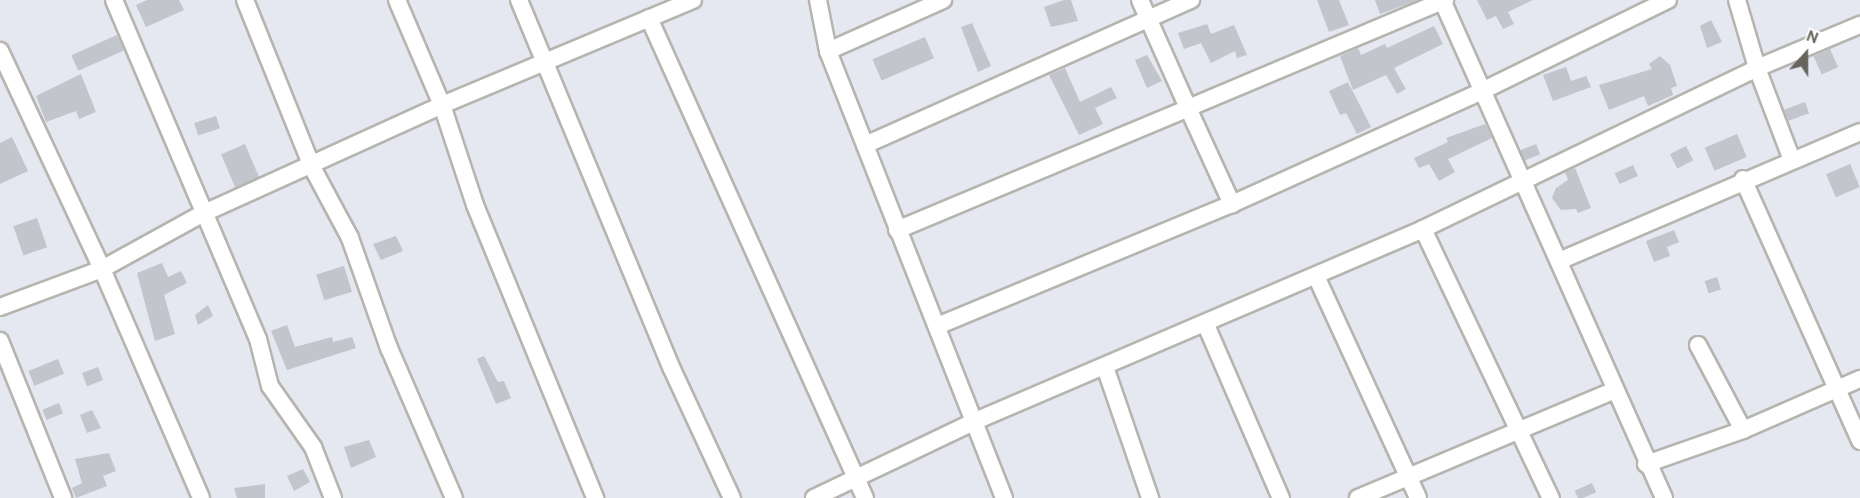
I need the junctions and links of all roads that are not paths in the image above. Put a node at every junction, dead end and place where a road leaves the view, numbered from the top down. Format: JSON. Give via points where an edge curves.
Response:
{"nodes":[{"id":1,"x":114,"y":0,"type":"edge"},
{"id":2,"x":245,"y":0,"type":"edge"},
{"id":3,"x":397,"y":0,"type":"edge"},
{"id":4,"x":519,"y":0,"type":"edge"},
{"id":5,"x":693,"y":0,"type":"edge"},
{"id":6,"x":818,"y":0,"type":"edge"},
{"id":7,"x":943,"y":0,"type":"edge"},
{"id":8,"x":1140,"y":0,"type":"edge"},
{"id":9,"x":1191,"y":0,"type":"edge"},
{"id":10,"x":1443,"y":0,"type":"edge"},
{"id":11,"x":1668,"y":0,"type":"edge"},
{"id":12,"x":1737,"y":0,"type":"edge"},
{"id":13,"x":670,"y":4,"type":"edge"},
{"id":14,"x":649,"y":18,"type":"junction"},
{"id":15,"x":1147,"y":18,"type":"junction"},
{"id":16,"x":1860,"y":25,"type":"edge"},
{"id":17,"x":0,"y":51,"type":"edge"},
{"id":18,"x":828,"y":51,"type":"junction"},
{"id":19,"x":542,"y":63,"type":"junction"},
{"id":20,"x":1757,"y":68,"type":"junction"},
{"id":21,"x":1482,"y":91,"type":"junction"},
{"id":22,"x":442,"y":105,"type":"junction"},
{"id":23,"x":1188,"y":108,"type":"junction"},
{"id":24,"x":1860,"y":133,"type":"edge"},
{"id":25,"x":865,"y":145,"type":"junction"},
{"id":26,"x":1792,"y":160,"type":"junction"},
{"id":27,"x":312,"y":167,"type":"junction"},
{"id":28,"x":1743,"y":180,"type":"junction"},
{"id":29,"x":1522,"y":181,"type":"junction"},
{"id":30,"x":1232,"y":204,"type":"junction"},
{"id":31,"x":202,"y":214,"type":"junction"},
{"id":32,"x":1423,"y":229,"type":"junction"},
{"id":33,"x":897,"y":230,"type":"junction"},
{"id":34,"x":1559,"y":261,"type":"junction"},
{"id":35,"x":102,"y":269,"type":"junction"},
{"id":36,"x":1316,"y":276,"type":"junction"},
{"id":37,"x":0,"y":307,"type":"edge"},
{"id":38,"x":1206,"y":325,"type":"junction"},
{"id":39,"x":937,"y":326,"type":"junction"},
{"id":40,"x":0,"y":340,"type":"edge"},
{"id":41,"x":1698,"y":345,"type":"dead end"},
{"id":42,"x":1105,"y":367,"type":"junction"},
{"id":43,"x":1860,"y":379,"type":"edge"},
{"id":44,"x":1615,"y":390,"type":"junction"},
{"id":45,"x":1836,"y":391,"type":"junction"},
{"id":46,"x":973,"y":422,"type":"junction"},
{"id":47,"x":1743,"y":430,"type":"junction"},
{"id":48,"x":1518,"y":431,"type":"junction"},
{"id":49,"x":1860,"y":441,"type":"edge"},
{"id":50,"x":1646,"y":464,"type":"junction"},
{"id":51,"x":1409,"y":478,"type":"junction"},
{"id":52,"x":858,"y":480,"type":"junction"},
{"id":53,"x":63,"y":498,"type":"edge"},
{"id":54,"x":201,"y":498,"type":"edge"},
{"id":55,"x":333,"y":498,"type":"edge"},
{"id":56,"x":454,"y":498,"type":"edge"},
{"id":57,"x":595,"y":498,"type":"edge"},
{"id":58,"x":732,"y":498,"type":"edge"},
{"id":59,"x":814,"y":498,"type":"edge"},
{"id":60,"x":865,"y":498,"type":"edge"},
{"id":61,"x":1004,"y":498,"type":"edge"},
{"id":62,"x":1150,"y":498,"type":"edge"},
{"id":63,"x":1281,"y":498,"type":"edge"},
{"id":64,"x":1358,"y":498,"type":"edge"},
{"id":65,"x":1418,"y":498,"type":"edge"},
{"id":66,"x":1551,"y":498,"type":"edge"},
{"id":67,"x":1664,"y":498,"type":"edge"}],
"edges":[{"from":1,"to":31,"type":"street"},
{"from":2,"to":27,"type":"street"},
{"from":3,"to":22,"type":"street"},
{"from":4,"to":19,"type":"street"},
{"from":5,"to":13,"type":"street"},
{"from":6,"to":18,"type":"street"},
{"from":7,"to":18,"type":"street"},
{"from":8,"to":15,"type":"street"},
{"from":9,"to":15,"type":"street"},
{"from":10,"to":21,"type":"street"},
{"from":10,"to":23,"type":"street"},
{"from":11,"to":21,"type":"street"},
{"from":12,"to":20,"type":"street"},
{"from":13,"to":14,"type":"street"},
{"from":14,"to":19,"type":"street"},
{"from":14,"to":52,"type":"street"},
{"from":15,"to":23,"type":"street"},
{"from":15,"to":25,"type":"street"},
{"from":16,"to":20,"type":"street"},
{"from":17,"to":35,"type":"street"},
{"from":18,"to":25,"type":"street"},
{"from":19,"to":22,"type":"street"},
{"from":19,"to":58,"type":"street","via":[[672,369]]},
{"from":20,"to":26,"type":"street"},
{"from":20,"to":29,"type":"street"},
{"from":21,"to":29,"type":"street"},
{"from":21,"to":30,"type":"street"},
{"from":22,"to":27,"type":"street"},
{"from":22,"to":57,"type":"street","via":[[475,205]]},
{"from":23,"to":30,"type":"street"},
{"from":23,"to":33,"type":"street"},
{"from":24,"to":26,"type":"street"},
{"from":25,"to":33,"type":"street"},
{"from":26,"to":28,"type":"street"},
{"from":27,"to":31,"type":"street"},
{"from":27,"to":56,"type":"street","via":[[350,238],[389,348]]},
{"from":28,"to":34,"type":"street"},
{"from":28,"to":45,"type":"street"},
{"from":29,"to":32,"type":"street"},
{"from":29,"to":34,"type":"street"},
{"from":30,"to":39,"type":"street"},
{"from":31,"to":35,"type":"street"},
{"from":31,"to":55,"type":"street","via":[[258,339],[270,386],[313,447]]},
{"from":32,"to":36,"type":"street"},
{"from":32,"to":48,"type":"street"},
{"from":33,"to":39,"type":"street"},
{"from":34,"to":44,"type":"street"},
{"from":35,"to":37,"type":"street"},
{"from":35,"to":54,"type":"street"},
{"from":36,"to":38,"type":"street"},
{"from":36,"to":51,"type":"street"},
{"from":38,"to":42,"type":"street"},
{"from":38,"to":63,"type":"street"},
{"from":39,"to":46,"type":"street"},
{"from":40,"to":53,"type":"street"},
{"from":41,"to":47,"type":"street"},
{"from":42,"to":46,"type":"street"},
{"from":42,"to":62,"type":"street"},
{"from":43,"to":45,"type":"street"},
{"from":44,"to":48,"type":"street"},
{"from":44,"to":50,"type":"street"},
{"from":45,"to":47,"type":"street"},
{"from":45,"to":49,"type":"street"},
{"from":46,"to":52,"type":"street"},
{"from":46,"to":61,"type":"street"},
{"from":47,"to":50,"type":"street"},
{"from":48,"to":51,"type":"street"},
{"from":48,"to":66,"type":"street"},
{"from":50,"to":67,"type":"street"},
{"from":51,"to":64,"type":"street"},
{"from":51,"to":65,"type":"street"},
{"from":52,"to":59,"type":"street"},
{"from":52,"to":60,"type":"street"}]}
